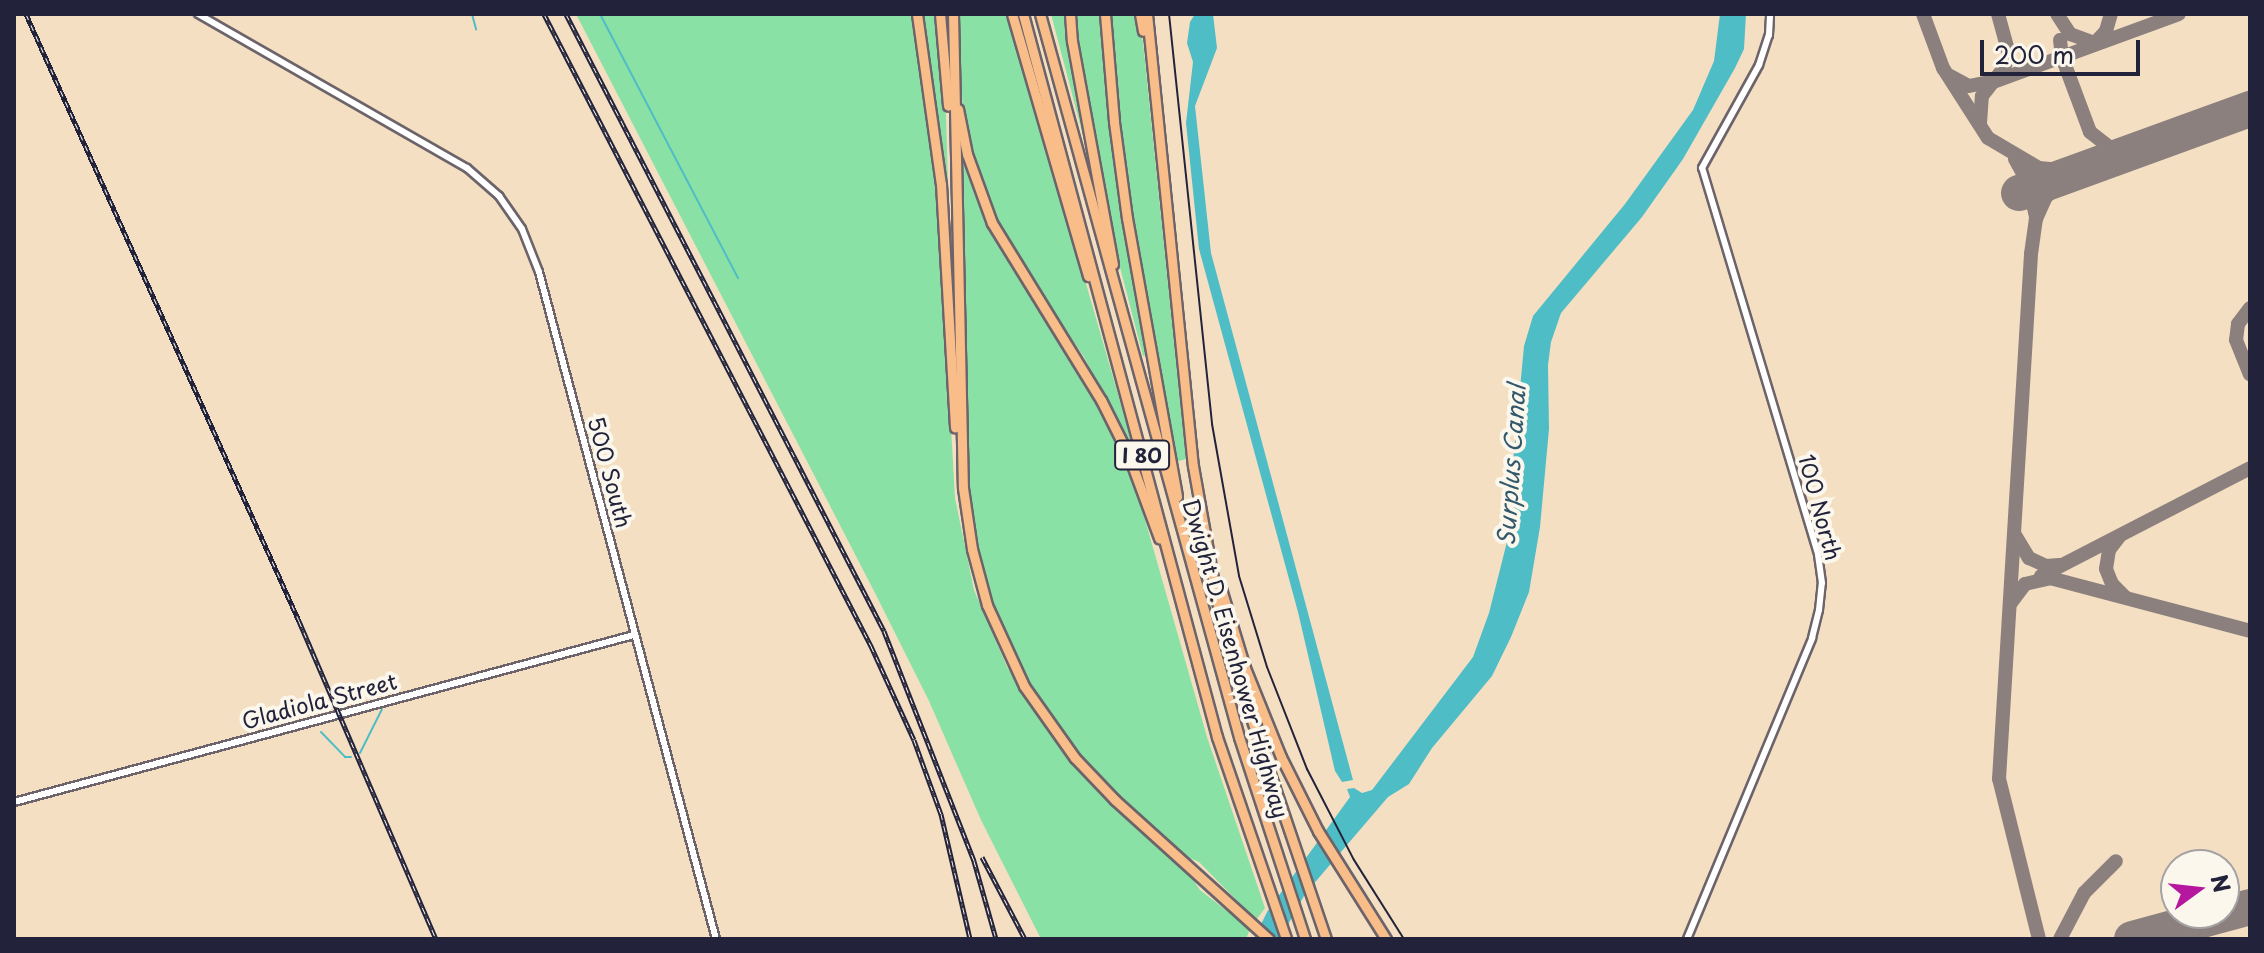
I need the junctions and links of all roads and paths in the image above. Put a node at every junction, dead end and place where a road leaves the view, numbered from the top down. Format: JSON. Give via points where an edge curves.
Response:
{"nodes":[{"id":1,"x":198,"y":14,"type":"edge"},
{"id":2,"x":917,"y":14,"type":"edge"},
{"id":3,"x":940,"y":14,"type":"edge"},
{"id":4,"x":953,"y":14,"type":"edge"},
{"id":5,"x":1012,"y":14,"type":"edge"},
{"id":6,"x":1023,"y":14,"type":"edge"},
{"id":7,"x":1040,"y":14,"type":"edge"},
{"id":8,"x":1070,"y":14,"type":"edge"},
{"id":9,"x":1105,"y":14,"type":"edge"},
{"id":10,"x":1140,"y":14,"type":"edge"},
{"id":11,"x":1147,"y":14,"type":"edge"},
{"id":12,"x":1770,"y":14,"type":"edge"},
{"id":13,"x":953,"y":86,"type":"junction"},
{"id":14,"x":1152,"y":86,"type":"junction"},
{"id":15,"x":955,"y":225,"type":"junction"},
{"id":16,"x":1106,"y":317,"type":"junction"},
{"id":17,"x":1127,"y":338,"type":"junction"},
{"id":18,"x":1193,"y":466,"type":"junction"},
{"id":19,"x":969,"y":536,"type":"junction"},
{"id":20,"x":1186,"y":552,"type":"junction"},
{"id":21,"x":1181,"y":601,"type":"junction"},
{"id":22,"x":634,"y":635,"type":"junction"},
{"id":23,"x":14,"y":802,"type":"edge"},
{"id":24,"x":716,"y":939,"type":"edge"},
{"id":25,"x":1269,"y":939,"type":"edge"},
{"id":26,"x":1286,"y":939,"type":"edge"},
{"id":27,"x":1307,"y":939,"type":"edge"},
{"id":28,"x":1326,"y":939,"type":"edge"},
{"id":29,"x":1386,"y":939,"type":"edge"},
{"id":30,"x":1687,"y":939,"type":"edge"}],
"edges":[{"from":1,"to":22,"type":"street","name":"500 South","via":[[467,168],[499,196],[522,229],[541,280]]},
{"from":2,"to":19,"type":"highway","via":[[941,184],[959,492]]},
{"from":3,"to":15,"type":"highway"},
{"from":4,"to":13,"type":"highway"},
{"from":5,"to":16,"type":"highway","via":[[1090,281]]},
{"from":6,"to":16,"type":"highway","name":"Dwight D. Eisenhower Highway","number":"I 80"},
{"from":7,"to":17,"type":"highway","name":"Dwight D. Eisenhower Highway","number":"I 80"},
{"from":8,"to":17,"type":"highway"},
{"from":9,"to":20,"type":"highway","via":[[1127,218]]},
{"from":10,"to":14,"type":"highway"},
{"from":11,"to":14,"type":"highway"},
{"from":12,"to":30,"type":"street","name":"100 North","via":[[1766,48],[1702,168],[1818,554],[1822,583],[1812,638]]},
{"from":13,"to":15,"type":"highway"},
{"from":13,"to":21,"type":"highway","via":[[967,154],[992,223],[1101,400],[1128,454]]},
{"from":14,"to":18,"type":"highway"},
{"from":15,"to":19,"type":"highway"},
{"from":16,"to":21,"type":"highway","name":"Dwight D. Eisenhower Highway","number":"I 80"},
{"from":17,"to":20,"type":"highway","name":"Dwight D. Eisenhower Highway","number":"I 80"},
{"from":18,"to":28,"type":"highway","via":[[1218,606],[1240,685]]},
{"from":18,"to":29,"type":"highway","via":[[1245,668],[1281,757],[1318,831]]},
{"from":19,"to":25,"type":"highway","via":[[998,632],[1051,727],[1101,787]]},
{"from":20,"to":27,"type":"highway","name":"Dwight D. Eisenhower Highway","number":"I 80"},
{"from":21,"to":26,"type":"highway","name":"Dwight D. Eisenhower Highway","number":"I 80","via":[[1217,737]]},
{"from":22,"to":23,"type":"street","name":"Gladiola Street"},
{"from":22,"to":24,"type":"street","name":"500 South"}]}
